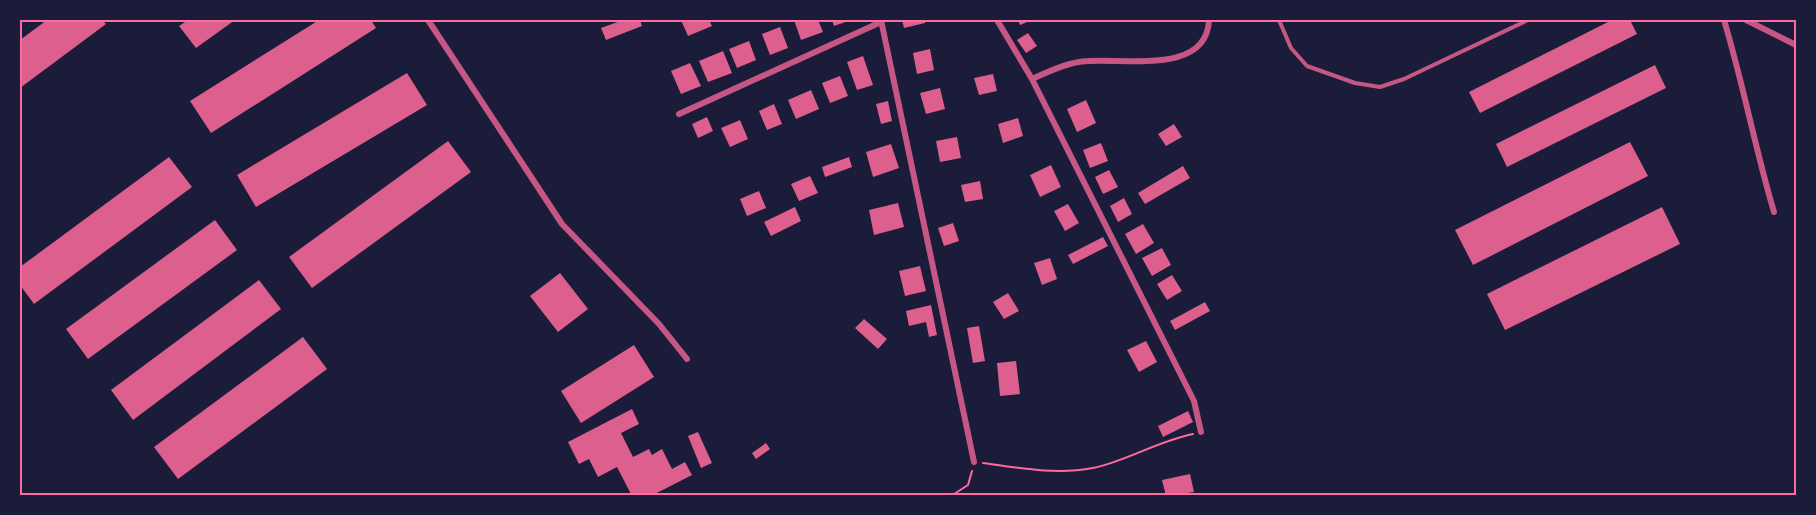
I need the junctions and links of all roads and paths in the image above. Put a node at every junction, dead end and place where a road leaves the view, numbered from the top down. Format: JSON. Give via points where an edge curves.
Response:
{"nodes":[{"id":1,"x":428,"y":20,"type":"edge"},
{"id":2,"x":997,"y":20,"type":"edge"},
{"id":3,"x":1209,"y":20,"type":"edge"},
{"id":4,"x":1279,"y":20,"type":"edge"},
{"id":5,"x":1528,"y":20,"type":"edge"},
{"id":6,"x":1724,"y":20,"type":"edge"},
{"id":7,"x":1746,"y":20,"type":"edge"},
{"id":8,"x":881,"y":21,"type":"edge"},
{"id":9,"x":1797,"y":45,"type":"edge"},
{"id":10,"x":1032,"y":79,"type":"junction"},
{"id":11,"x":679,"y":114,"type":"dead end"},
{"id":12,"x":1774,"y":212,"type":"dead end"},
{"id":13,"x":687,"y":359,"type":"dead end"},
{"id":14,"x":1201,"y":432,"type":"joint"},
{"id":15,"x":974,"y":462,"type":"junction"},
{"id":16,"x":951,"y":495,"type":"edge"}],
"edges":[{"from":1,"to":13,"type":"street","via":[[562,224]]},
{"from":2,"to":10,"type":"street"},
{"from":3,"to":10,"type":"street","via":[[1204,41],[1186,55],[1161,60],[1088,61],[1061,66]]},
{"from":4,"to":5,"type":"lane","via":[[1291,48],[1308,66],[1355,83],[1380,87]]},
{"from":6,"to":12,"type":"street"},
{"from":7,"to":9,"type":"street"},
{"from":8,"to":11,"type":"street"},
{"from":8,"to":15,"type":"street"},
{"from":10,"to":14,"type":"street","via":[[1194,401]]},
{"from":14,"to":15,"type":"path","via":[[1171,438],[1094,468],[1054,472]]},
{"from":15,"to":16,"type":"path","via":[[968,485]]}]}
